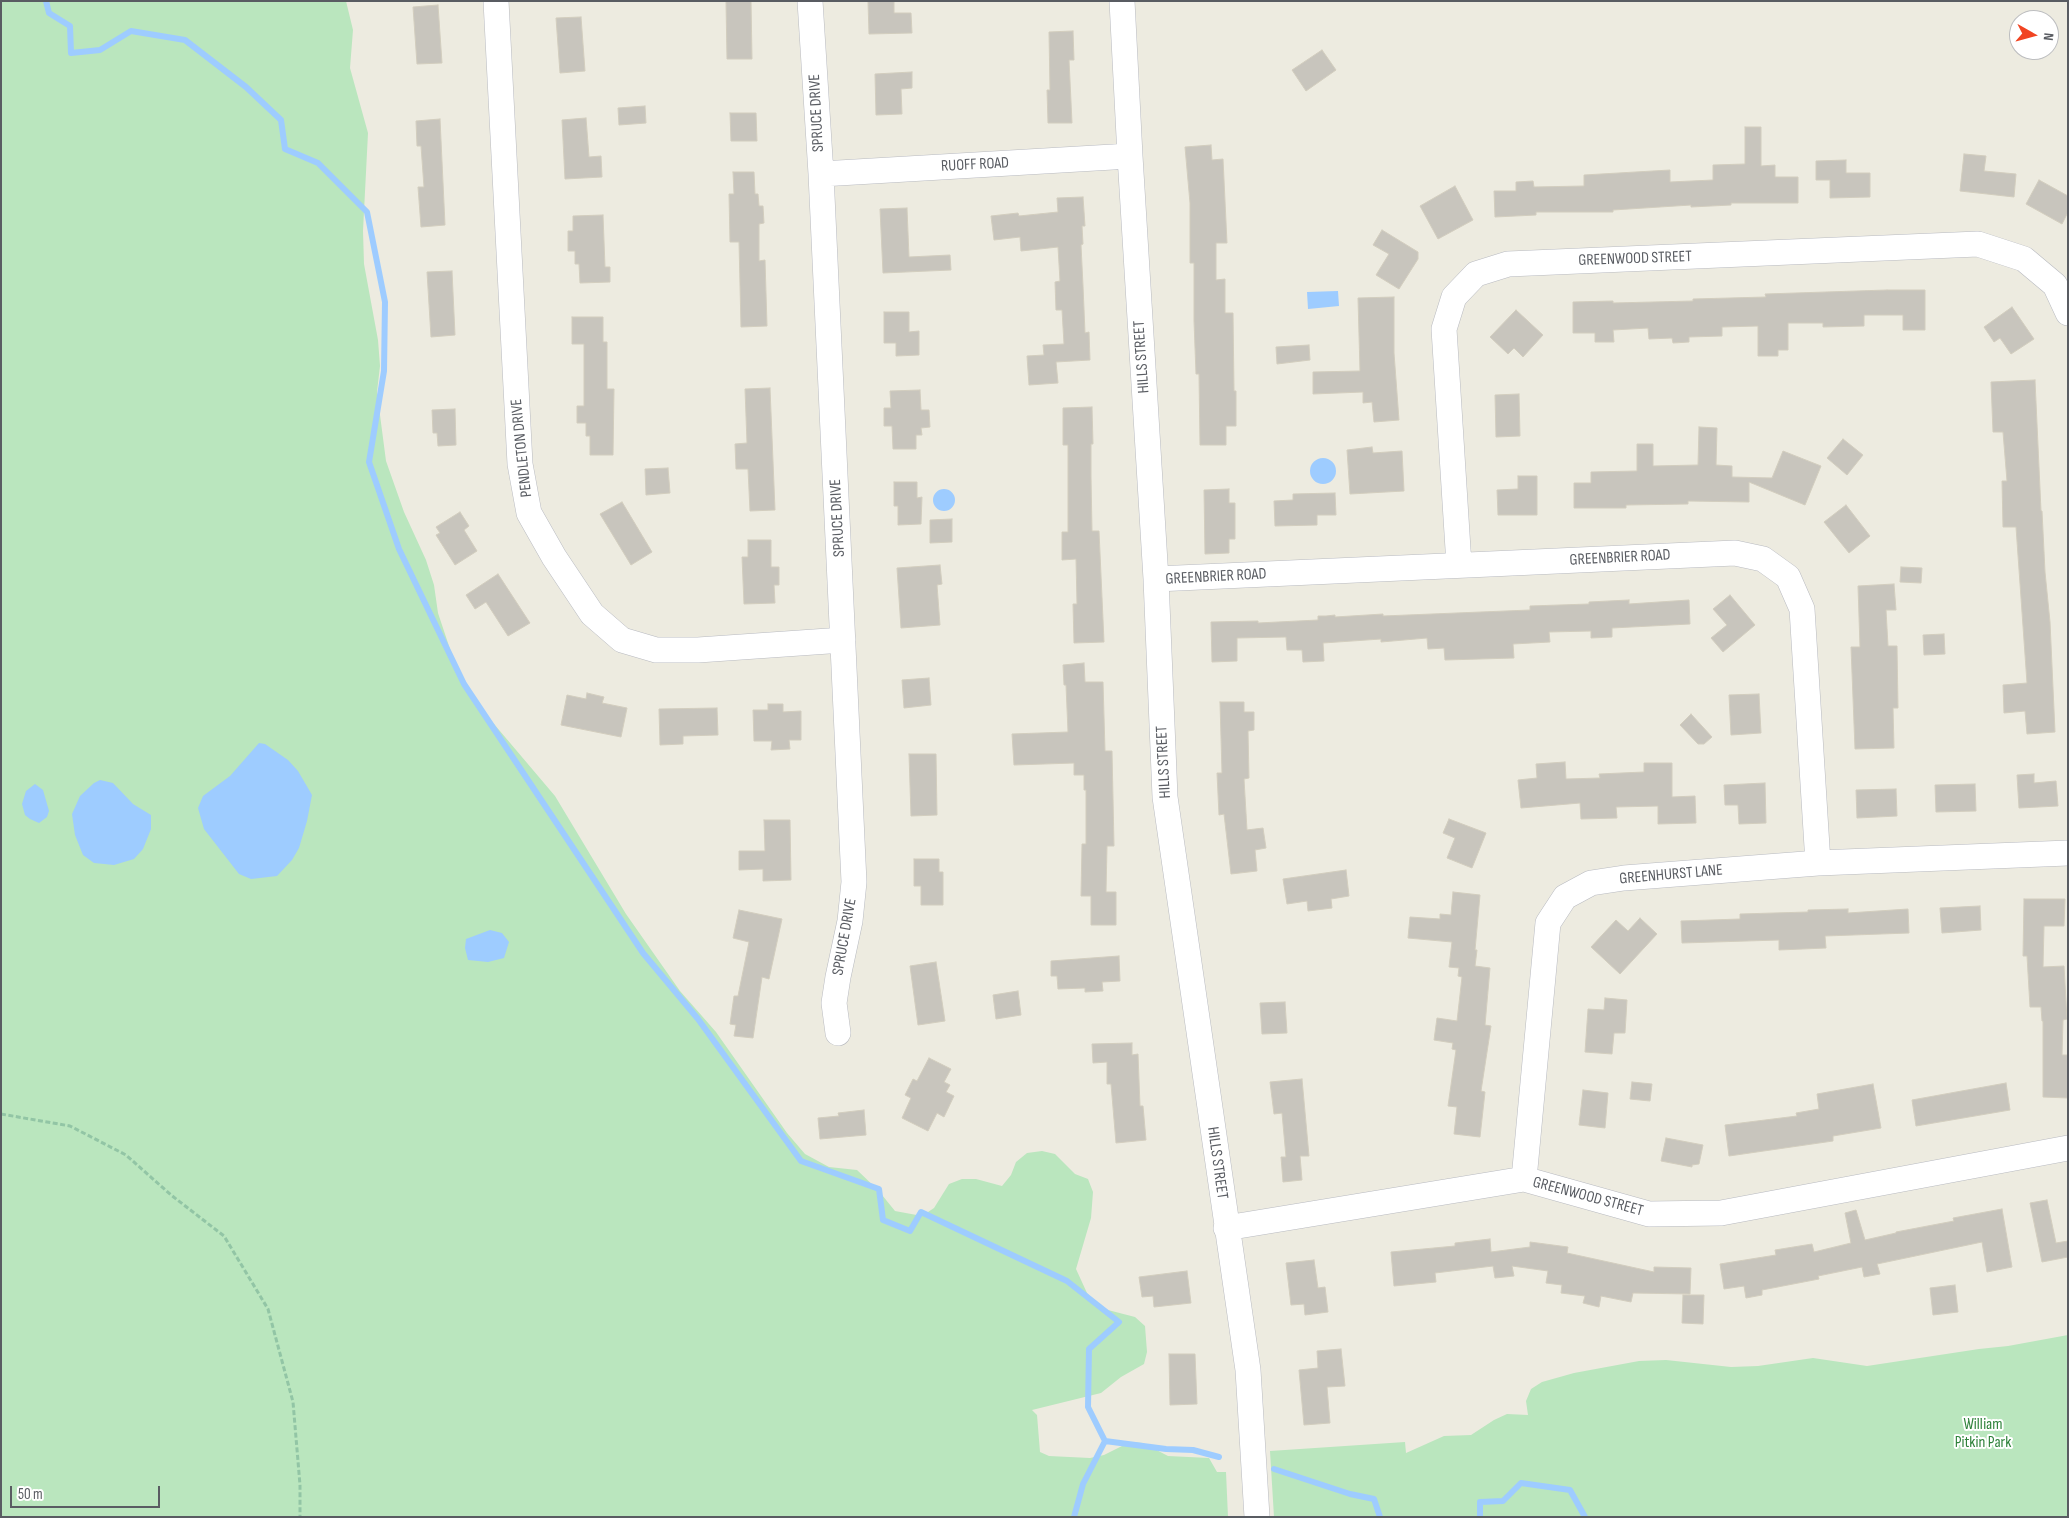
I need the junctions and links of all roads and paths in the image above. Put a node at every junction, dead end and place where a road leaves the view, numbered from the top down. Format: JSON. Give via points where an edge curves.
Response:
{"nodes":[{"id":1,"x":496,"y":1,"type":"edge"},
{"id":2,"x":810,"y":1,"type":"edge"},
{"id":3,"x":1122,"y":1,"type":"edge"},
{"id":4,"x":1130,"y":156,"type":"junction"},
{"id":5,"x":821,"y":174,"type":"junction"},
{"id":6,"x":2068,"y":313,"type":"edge"},
{"id":7,"x":1458,"y":565,"type":"junction"},
{"id":8,"x":1156,"y":579,"type":"junction"},
{"id":9,"x":843,"y":640,"type":"junction"},
{"id":10,"x":2068,"y":853,"type":"edge"},
{"id":11,"x":1818,"y":863,"type":"junction"},
{"id":12,"x":838,"y":1033,"type":"dead end"},
{"id":13,"x":1,"y":1114,"type":"edge"},
{"id":14,"x":2068,"y":1148,"type":"edge"},
{"id":15,"x":1524,"y":1179,"type":"junction"},
{"id":16,"x":1226,"y":1228,"type":"junction"},
{"id":17,"x":300,"y":1517,"type":"edge"},
{"id":18,"x":1257,"y":1517,"type":"edge"}],
"edges":[{"from":1,"to":9,"type":"street","name":"PENDLETON DRIVE","via":[[520,464],[529,513],[592,614],[622,640],[656,650]]},
{"from":2,"to":5,"type":"street","name":"SPRUCE DRIVE"},
{"from":3,"to":4,"type":"street","name":"HILLS STREET"},
{"from":4,"to":5,"type":"street","name":"RUOFF ROAD"},
{"from":4,"to":8,"type":"street","name":"HILLS STREET"},
{"from":5,"to":9,"type":"street","name":"SPRUCE DRIVE"},
{"from":6,"to":7,"type":"street","name":"GREENWOOD STREET","via":[[2055,285],[2024,259],[1978,244],[1508,264],[1476,274],[1454,297],[1444,329]]},
{"from":7,"to":8,"type":"street","name":"GREENBRIER ROAD"},
{"from":7,"to":11,"type":"street","name":"GREENBRIER ROAD","via":[[1735,553],[1763,559],[1788,577],[1802,609]]},
{"from":8,"to":16,"type":"street","name":"HILLS STREET","via":[[1165,798]]},
{"from":9,"to":12,"type":"street","name":"SPRUCE DRIVE","via":[[854,882],[834,1003]]},
{"from":10,"to":11,"type":"street","name":"GREENHURST LANE"},
{"from":11,"to":15,"type":"street","name":"GREENHURST LANE","via":[[1624,878],[1591,883],[1565,897],[1548,923]]},
{"from":13,"to":17,"type":"path","via":[[70,1126],[126,1155],[224,1236],[268,1310],[286,1374],[293,1402]]},
{"from":14,"to":15,"type":"street","name":"GREENWOOD STREET","via":[[1722,1213],[1649,1214]]},
{"from":15,"to":16,"type":"street","name":"GREENWOOD STREET"},
{"from":16,"to":18,"type":"street","name":"HILLS STREET","via":[[1248,1370]]}]}
